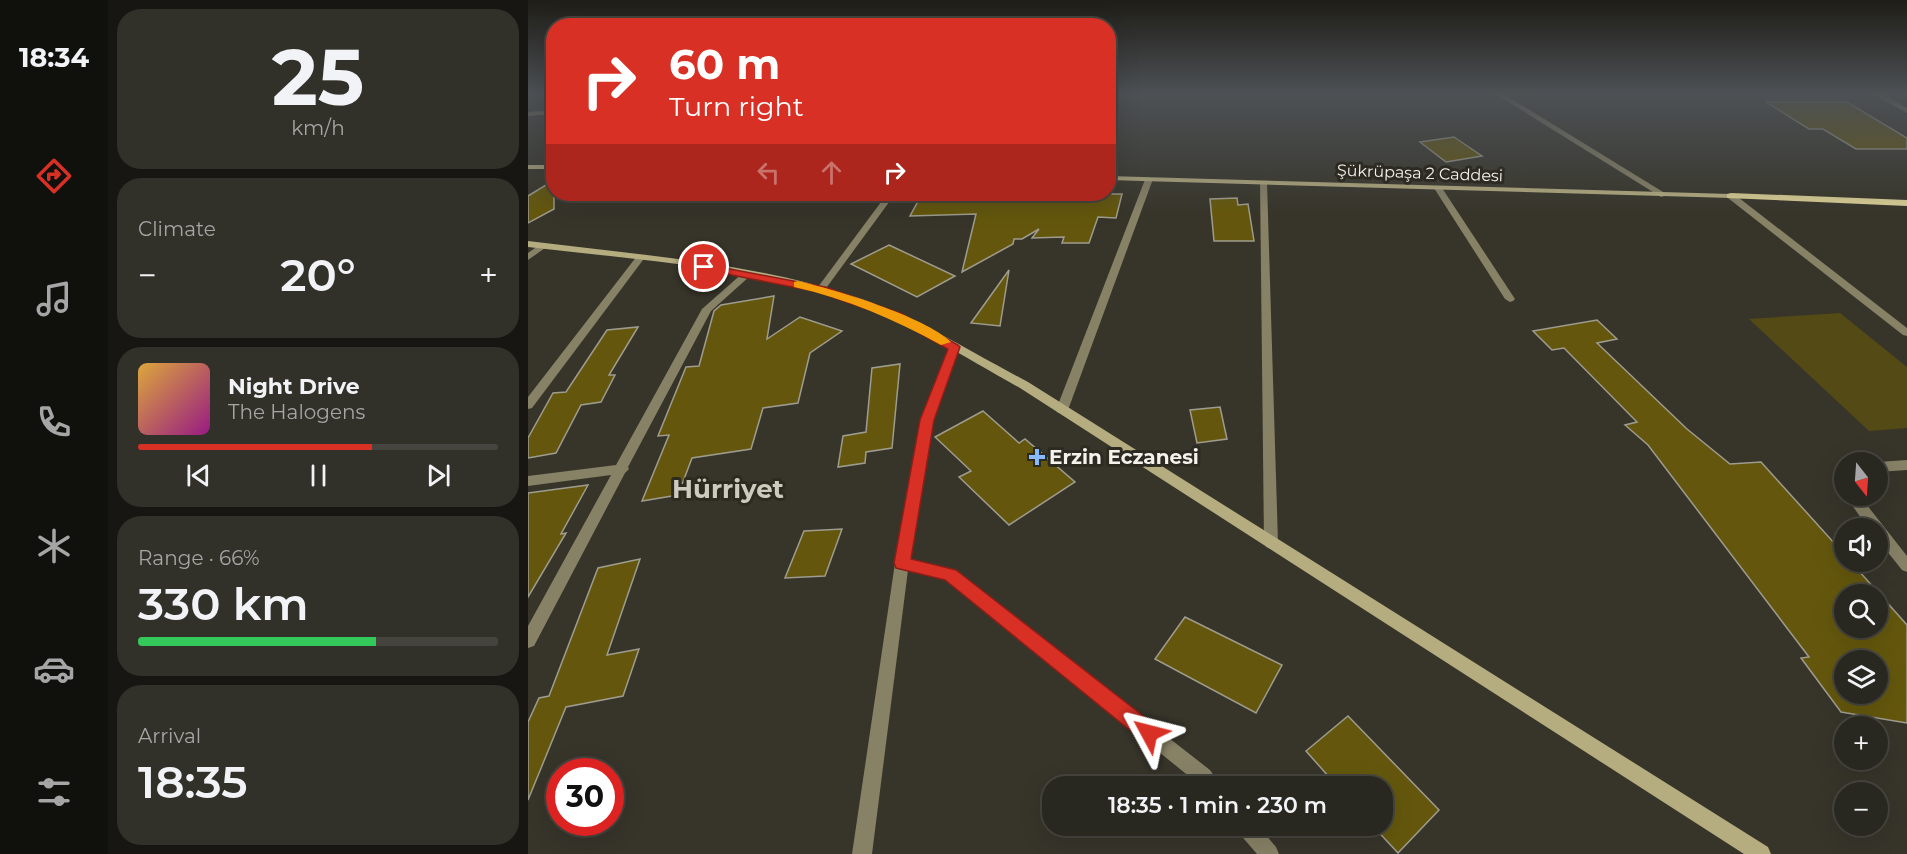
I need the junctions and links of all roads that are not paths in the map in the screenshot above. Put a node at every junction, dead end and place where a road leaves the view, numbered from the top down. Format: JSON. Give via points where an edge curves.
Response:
{"nodes":[{"id":1,"x":1562,"y":133,"type":"edge"},
{"id":2,"x":528,"y":167,"type":"edge"},
{"id":3,"x":546,"y":167,"type":"edge"},
{"id":4,"x":1116,"y":178,"type":"edge"},
{"id":5,"x":1149,"y":179,"type":"junction"},
{"id":6,"x":1263,"y":183,"type":"junction"},
{"id":7,"x":1438,"y":188,"type":"junction"},
{"id":8,"x":1664,"y":195,"type":"junction"},
{"id":9,"x":1731,"y":196,"type":"junction"},
{"id":10,"x":1907,"y":196,"type":"edge"},
{"id":11,"x":886,"y":201,"type":"edge"},
{"id":12,"x":1907,"y":203,"type":"edge"},
{"id":13,"x":535,"y":245,"type":"edge"},
{"id":14,"x":528,"y":257,"type":"edge"},
{"id":15,"x":640,"y":258,"type":"junction"},
{"id":16,"x":747,"y":274,"type":"junction"},
{"id":17,"x":821,"y":289,"type":"junction"},
{"id":18,"x":1510,"y":299,"type":"dead end"},
{"id":19,"x":1907,"y":333,"type":"edge"},
{"id":20,"x":954,"y":347,"type":"junction"},
{"id":21,"x":528,"y":405,"type":"edge"},
{"id":22,"x":1062,"y":410,"type":"junction"},
{"id":23,"x":1907,"y":465,"type":"edge"},
{"id":24,"x":1888,"y":466,"type":"edge"},
{"id":25,"x":623,"y":469,"type":"junction"},
{"id":26,"x":528,"y":481,"type":"edge"},
{"id":27,"x":1271,"y":543,"type":"junction"},
{"id":28,"x":1888,"y":543,"type":"edge"},
{"id":29,"x":902,"y":563,"type":"junction"},
{"id":30,"x":1907,"y":566,"type":"edge"},
{"id":31,"x":528,"y":640,"type":"edge"},
{"id":32,"x":1204,"y":776,"type":"edge"},
{"id":33,"x":1254,"y":836,"type":"edge"},
{"id":34,"x":862,"y":854,"type":"edge"},
{"id":35,"x":1269,"y":854,"type":"edge"},
{"id":36,"x":1761,"y":854,"type":"edge"}],
"edges":[{"from":1,"to":8,"type":"street"},
{"from":2,"to":3,"type":"street"},
{"from":4,"to":5,"type":"street","name":"Şükrüpaşa 2 Caddesi"},
{"from":5,"to":6,"type":"street","name":"Şükrüpaşa 2 Caddesi"},
{"from":5,"to":22,"type":"street"},
{"from":6,"to":7,"type":"street","name":"Şükrüpaşa 2 Caddesi"},
{"from":6,"to":27,"type":"street"},
{"from":7,"to":8,"type":"street","name":"Şükrüpaşa 2 Caddesi"},
{"from":7,"to":18,"type":"street"},
{"from":8,"to":9,"type":"street","name":"Şükrüpaşa 2 Caddesi"},
{"from":9,"to":10,"type":"main road"},
{"from":9,"to":12,"type":"main road"},
{"from":9,"to":19,"type":"street"},
{"from":11,"to":17,"type":"street"},
{"from":13,"to":14,"type":"street"},
{"from":13,"to":15,"type":"street"},
{"from":15,"to":16,"type":"street"},
{"from":15,"to":21,"type":"street"},
{"from":16,"to":17,"type":"street"},
{"from":16,"to":25,"type":"street","via":[[708,309]]},
{"from":17,"to":20,"type":"street","via":[[897,316]]},
{"from":20,"to":22,"type":"street"},
{"from":20,"to":29,"type":"street","via":[[927,420]]},
{"from":22,"to":27,"type":"street"},
{"from":23,"to":24,"type":"street"},
{"from":25,"to":26,"type":"street"},
{"from":25,"to":31,"type":"street"},
{"from":27,"to":36,"type":"street"},
{"from":28,"to":30,"type":"street"},
{"from":29,"to":32,"type":"street","via":[[950,575]]},
{"from":29,"to":34,"type":"street"},
{"from":33,"to":35,"type":"street"}]}
